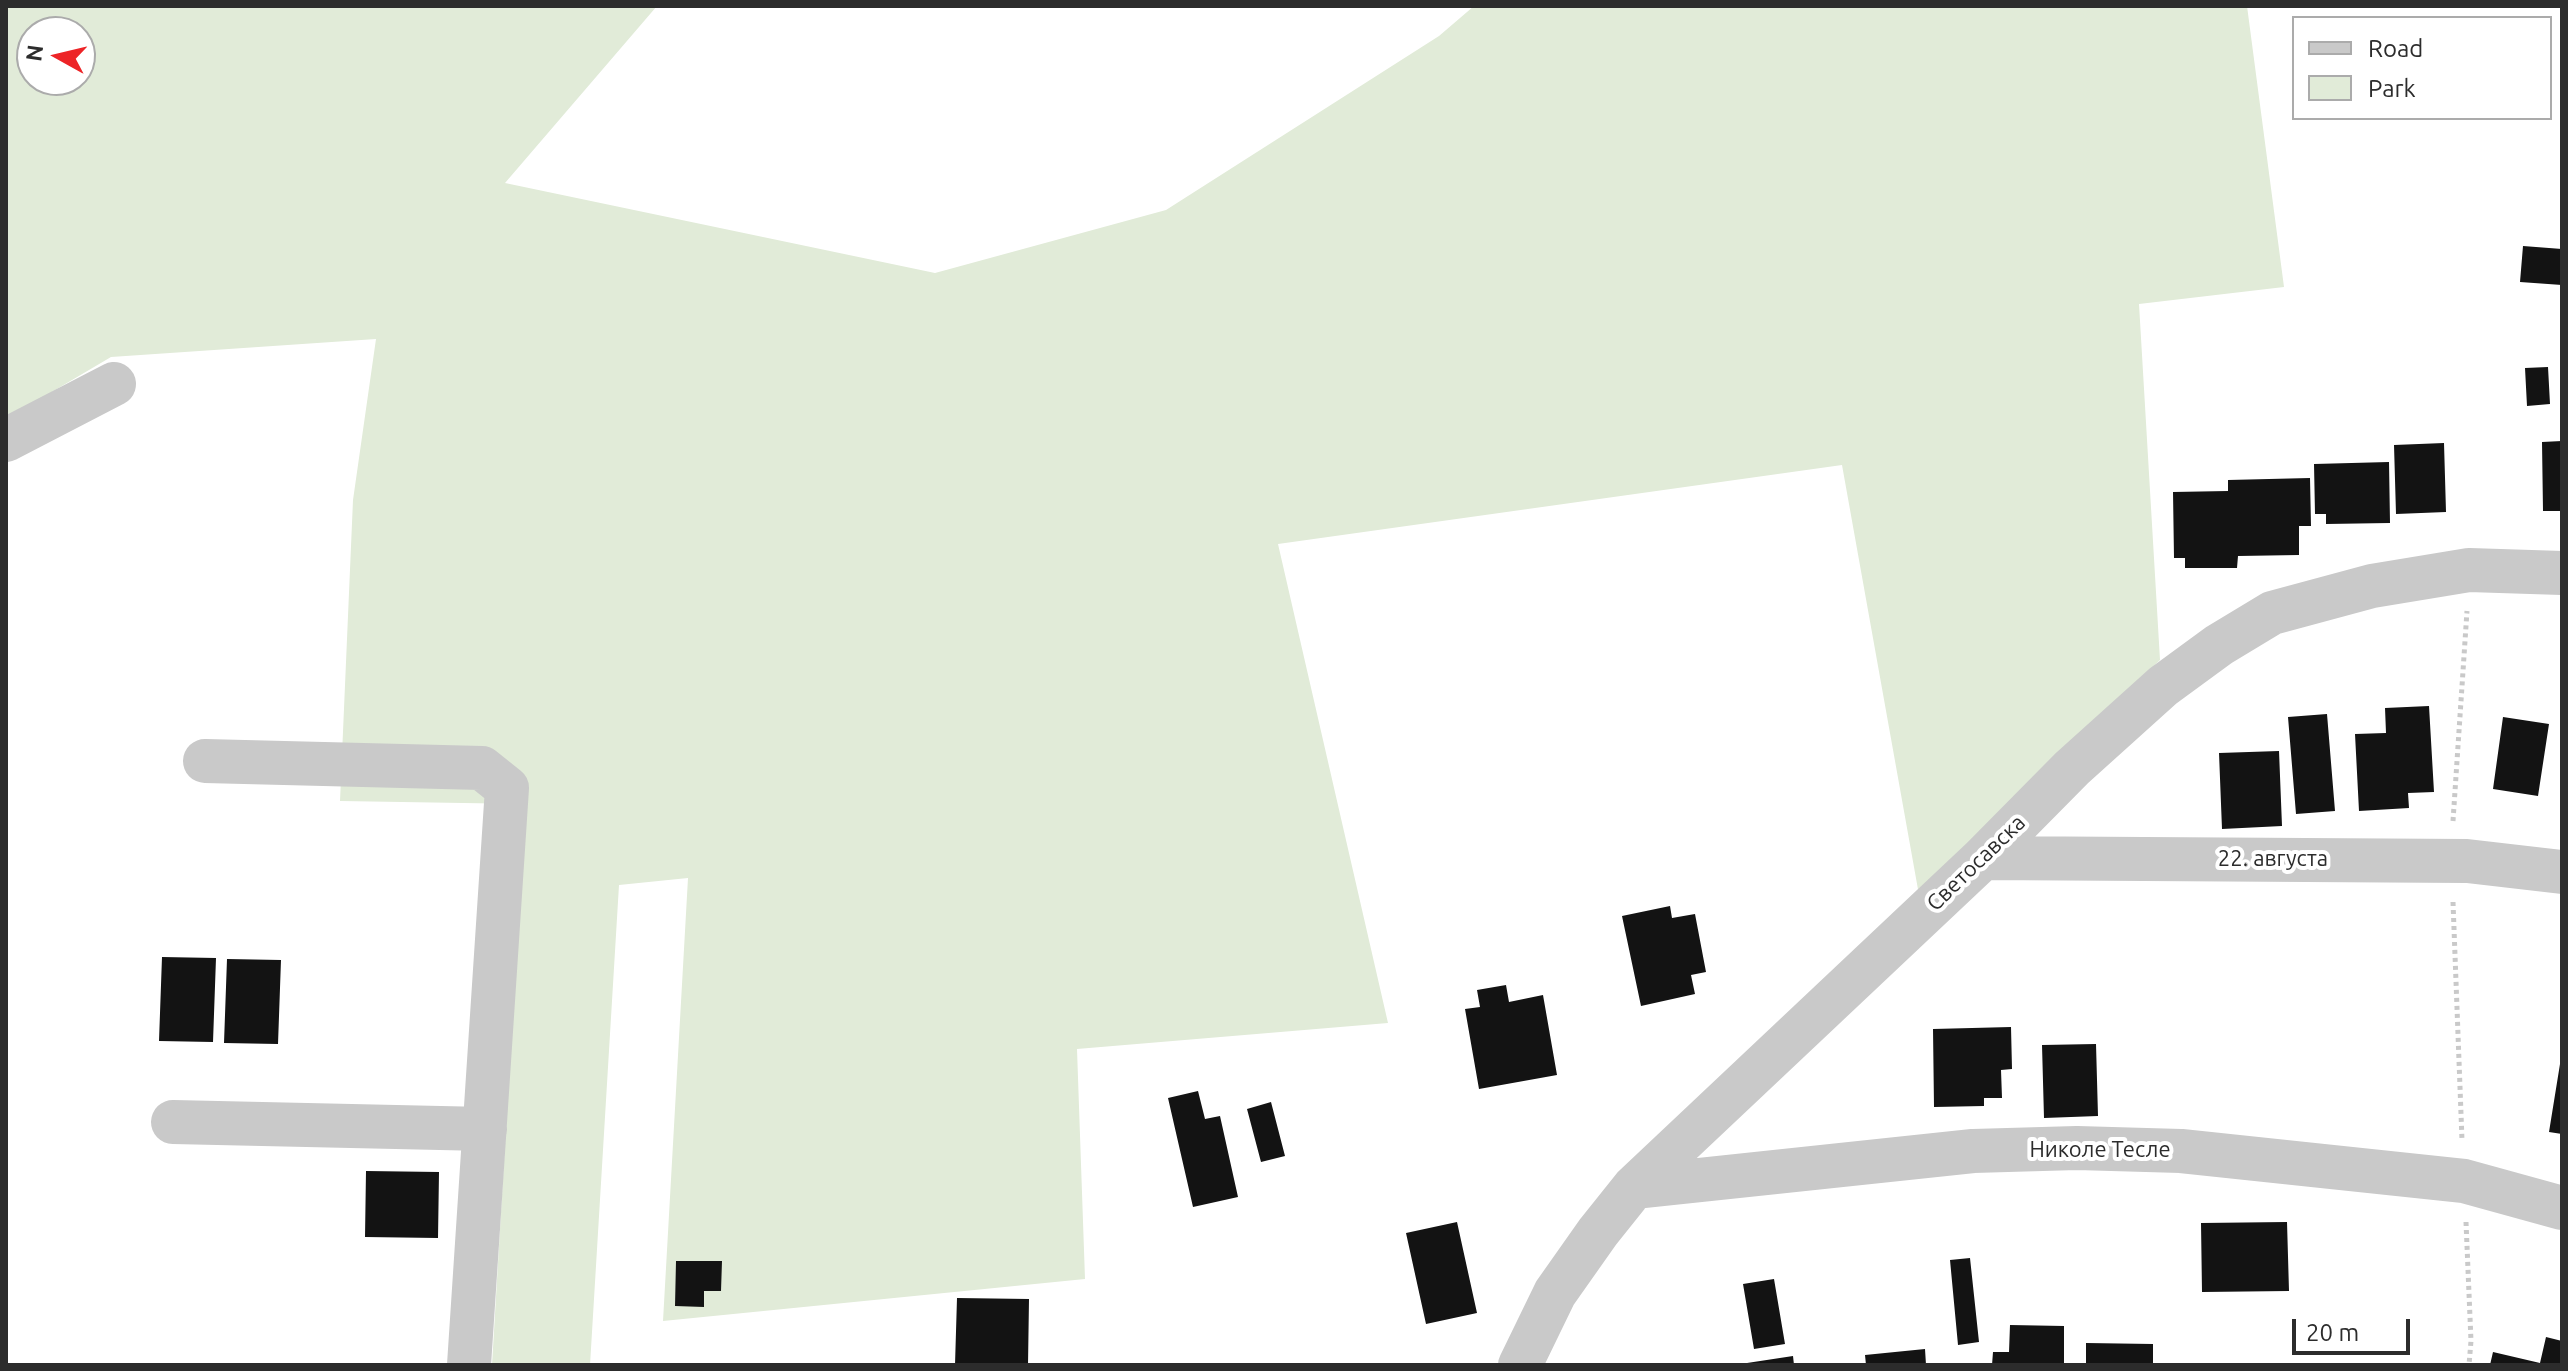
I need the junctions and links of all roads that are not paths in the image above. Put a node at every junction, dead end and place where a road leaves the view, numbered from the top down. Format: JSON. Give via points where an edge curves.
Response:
{"nodes":[{"id":1,"x":114,"y":384,"type":"dead end"},
{"id":2,"x":6,"y":440,"type":"edge"},
{"id":3,"x":2562,"y":573,"type":"edge"},
{"id":4,"x":205,"y":761,"type":"dead end"},
{"id":5,"x":1983,"y":858,"type":"junction"},
{"id":6,"x":2562,"y":872,"type":"edge"},
{"id":7,"x":173,"y":1122,"type":"dead end"},
{"id":8,"x":485,"y":1129,"type":"junction"},
{"id":9,"x":1634,"y":1187,"type":"junction"},
{"id":10,"x":2562,"y":1208,"type":"edge"},
{"id":11,"x":469,"y":1365,"type":"edge"},
{"id":12,"x":1520,"y":1365,"type":"edge"}],
"edges":[{"from":1,"to":2,"type":"street"},
{"from":3,"to":5,"type":"street","name":"Светосавска","via":[[2469,570],[2372,586],[2272,613],[2163,686]]},
{"from":4,"to":8,"type":"street","via":[[482,768],[507,788]]},
{"from":5,"to":6,"type":"street","name":"22. августа","via":[[2451,861]]},
{"from":5,"to":9,"type":"street","name":"Светосавска"},
{"from":7,"to":8,"type":"street"},
{"from":8,"to":11,"type":"street"},
{"from":9,"to":10,"type":"street","name":"Николе Тесле","via":[[1973,1151],[2077,1148],[2181,1151],[2464,1181]]},
{"from":9,"to":12,"type":"street","name":"Светосавска","via":[[1555,1293]]}]}
